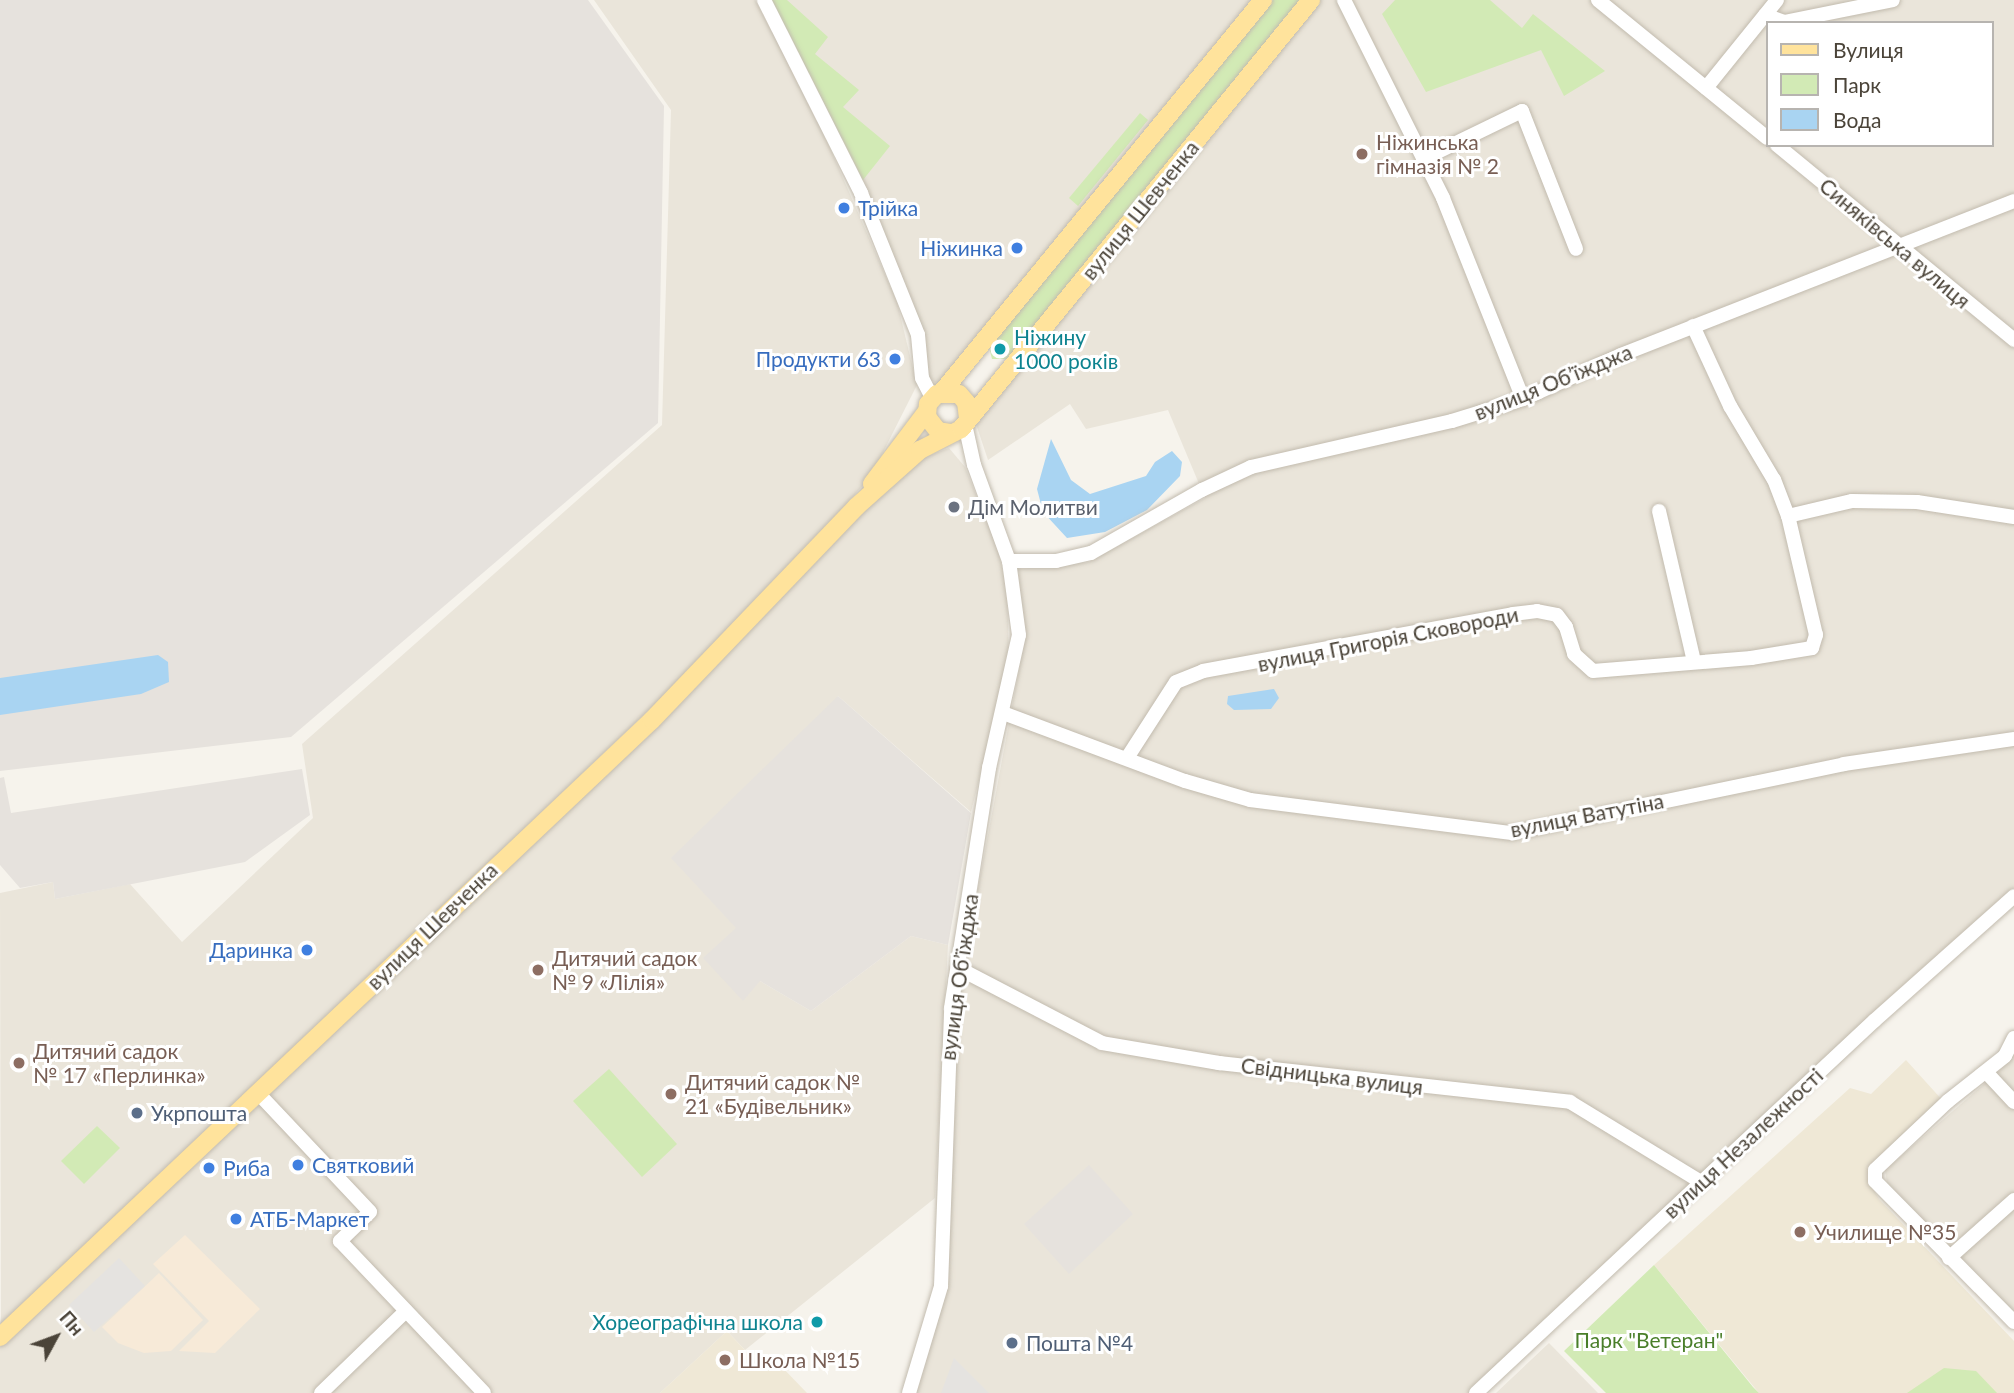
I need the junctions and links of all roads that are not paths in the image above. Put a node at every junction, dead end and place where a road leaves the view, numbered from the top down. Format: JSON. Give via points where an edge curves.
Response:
{"nodes":[{"id":1,"x":764,"y":0,"type":"edge"},
{"id":2,"x":1263,"y":0,"type":"edge"},
{"id":3,"x":1311,"y":0,"type":"edge"},
{"id":4,"x":1344,"y":0,"type":"edge"},
{"id":5,"x":1598,"y":0,"type":"edge"},
{"id":6,"x":1777,"y":0,"type":"edge"},
{"id":7,"x":1893,"y":0,"type":"edge"},
{"id":8,"x":1765,"y":15,"type":"junction"},
{"id":9,"x":1781,"y":21,"type":"edge"},
{"id":10,"x":1789,"y":21,"type":"edge"},
{"id":11,"x":1706,"y":88,"type":"junction"},
{"id":12,"x":1766,"y":137,"type":"edge"},
{"id":13,"x":1779,"y":147,"type":"edge"},
{"id":14,"x":1423,"y":159,"type":"junction"},
{"id":15,"x":2014,"y":201,"type":"edge"},
{"id":16,"x":1897,"y":245,"type":"junction"},
{"id":17,"x":1576,"y":249,"type":"dead end"},
{"id":18,"x":1693,"y":327,"type":"junction"},
{"id":19,"x":2014,"y":340,"type":"edge"},
{"id":20,"x":936,"y":398,"type":"junction"},
{"id":21,"x":1523,"y":399,"type":"junction"},
{"id":22,"x":959,"y":428,"type":"junction"},
{"id":23,"x":856,"y":507,"type":"junction"},
{"id":24,"x":1659,"y":511,"type":"dead end"},
{"id":25,"x":1788,"y":516,"type":"junction"},
{"id":26,"x":2014,"y":517,"type":"edge"},
{"id":27,"x":1009,"y":561,"type":"junction"},
{"id":28,"x":1694,"y":661,"type":"junction"},
{"id":29,"x":1003,"y":713,"type":"junction"},
{"id":30,"x":2014,"y":739,"type":"edge"},
{"id":31,"x":1127,"y":758,"type":"junction"},
{"id":32,"x":2014,"y":897,"type":"edge"},
{"id":33,"x":958,"y":968,"type":"junction"},
{"id":34,"x":2014,"y":1038,"type":"edge"},
{"id":35,"x":1986,"y":1072,"type":"junction"},
{"id":36,"x":258,"y":1093,"type":"junction"},
{"id":37,"x":2014,"y":1101,"type":"edge"},
{"id":38,"x":1701,"y":1182,"type":"junction"},
{"id":39,"x":2014,"y":1200,"type":"edge"},
{"id":40,"x":1950,"y":1258,"type":"junction"},
{"id":41,"x":406,"y":1311,"type":"junction"},
{"id":42,"x":2014,"y":1322,"type":"edge"},
{"id":43,"x":0,"y":1337,"type":"edge"},
{"id":44,"x":485,"y":1392,"type":"edge"},
{"id":45,"x":321,"y":1393,"type":"edge"},
{"id":46,"x":909,"y":1393,"type":"edge"},
{"id":47,"x":1476,"y":1393,"type":"edge"}],
"edges":[{"from":1,"to":20,"type":"street","via":[[861,193],[918,335],[921,372]]},
{"from":2,"to":20,"type":"main road","name":"вулиця Шевченка"},
{"from":3,"to":22,"type":"main road","name":"вулиця Шевченка"},
{"from":4,"to":14,"type":"street"},
{"from":5,"to":11,"type":"street"},
{"from":6,"to":8,"type":"street"},
{"from":7,"to":10,"type":"street"},
{"from":8,"to":9,"type":"street"},
{"from":8,"to":11,"type":"street"},
{"from":11,"to":12,"type":"street"},
{"from":13,"to":16,"type":"street","name":"Синяківська вулиця"},
{"from":14,"to":17,"type":"street","via":[[1522,111]]},
{"from":14,"to":21,"type":"street"},
{"from":15,"to":16,"type":"street","name":"вулиця Обʼїжджа"},
{"from":16,"to":18,"type":"street","name":"вулиця Обʼїжджа"},
{"from":16,"to":19,"type":"street","name":"Синяківська вулиця"},
{"from":18,"to":21,"type":"street","name":"вулиця Обʼїжджа"},
{"from":18,"to":25,"type":"street","name":"вулиця Григорія Сковороди","via":[[1730,407],[1774,480]]},
{"from":20,"to":22,"type":"main road","via":[[933,428]]},
{"from":20,"to":22,"type":"main road","via":[[963,398]]},
{"from":20,"to":23,"type":"main road","name":"вулиця Шевченка"},
{"from":21,"to":27,"type":"street","name":"вулиця Обʼїжджа","via":[[1451,421],[1251,467],[1091,553],[1056,561]]},
{"from":22,"to":23,"type":"main road","name":"вулиця Шевченка","via":[[920,450]]},
{"from":22,"to":27,"type":"street","name":"вулиця Обʼїжджа"},
{"from":23,"to":36,"type":"main road","name":"вулиця Шевченка","via":[[652,720]]},
{"from":24,"to":28,"type":"street"},
{"from":25,"to":26,"type":"street","via":[[1852,501],[1917,502]]},
{"from":25,"to":28,"type":"street","name":"вулиця Григорія Сковороди","via":[[1816,642],[1812,648],[1751,658]]},
{"from":27,"to":29,"type":"street","name":"вулиця Обʼїжджа","via":[[1018,635]]},
{"from":28,"to":31,"type":"street","name":"вулиця Григорія Сковороди","via":[[1593,671],[1574,654],[1557,615],[1537,611],[1491,617],[1203,671],[1176,682]]},
{"from":29,"to":31,"type":"street","name":"вулиця Ватутіна"},
{"from":29,"to":33,"type":"street","name":"вулиця Обʼїжджа","via":[[989,768]]},
{"from":30,"to":31,"type":"street","name":"вулиця Ватутіна","via":[[1844,764],[1512,833],[1250,800]]},
{"from":32,"to":38,"type":"street","name":"вулиця Незалежності"},
{"from":33,"to":38,"type":"street","name":"Свідницька вулиця","via":[[1102,1043],[1219,1063],[1570,1102]]},
{"from":33,"to":46,"type":"street","name":"вулиця Обʼїжджа","via":[[946,1070],[941,1286]]},
{"from":34,"to":35,"type":"street","via":[[2005,1056]]},
{"from":35,"to":37,"type":"street"},
{"from":35,"to":40,"type":"street","via":[[1875,1170],[1875,1181]]},
{"from":36,"to":41,"type":"street","via":[[370,1212],[340,1241]]},
{"from":36,"to":43,"type":"main road","name":"вулиця Шевченка"},
{"from":38,"to":47,"type":"street","name":"вулиця Незалежності"},
{"from":39,"to":40,"type":"street"},
{"from":40,"to":42,"type":"street"},
{"from":41,"to":44,"type":"street"},
{"from":41,"to":45,"type":"street"}]}
